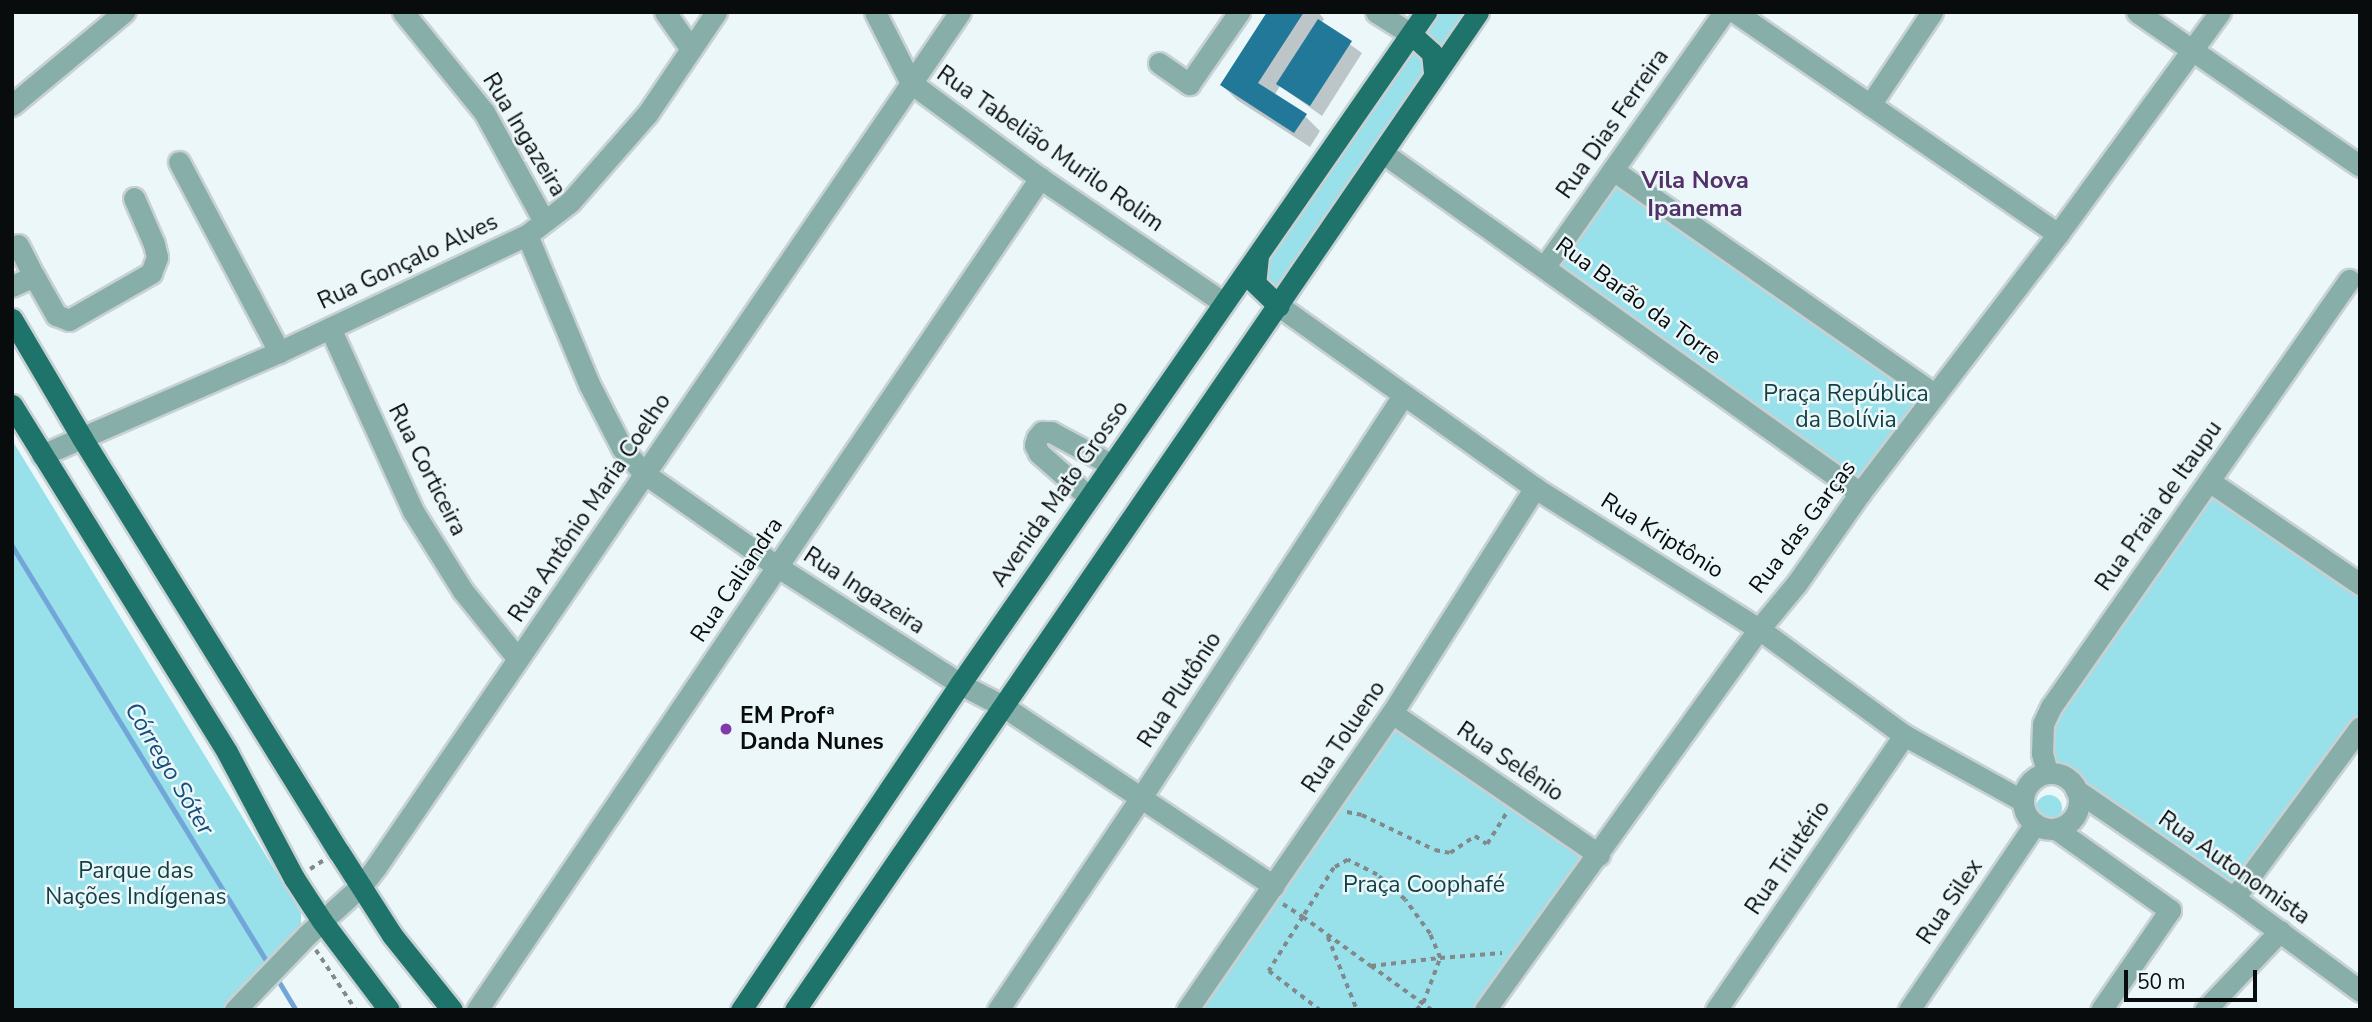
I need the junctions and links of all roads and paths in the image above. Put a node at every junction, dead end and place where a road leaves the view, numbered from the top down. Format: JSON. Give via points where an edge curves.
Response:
{"nodes":[{"id":1,"x":124,"y":12,"type":"edge"},
{"id":2,"x":403,"y":12,"type":"edge"},
{"id":3,"x":665,"y":12,"type":"edge"},
{"id":4,"x":716,"y":12,"type":"edge"},
{"id":5,"x":875,"y":12,"type":"edge"},
{"id":6,"x":960,"y":12,"type":"edge"},
{"id":7,"x":1239,"y":12,"type":"edge"},
{"id":8,"x":1376,"y":12,"type":"edge"},
{"id":9,"x":1426,"y":12,"type":"edge"},
{"id":10,"x":1478,"y":12,"type":"edge"},
{"id":11,"x":1724,"y":12,"type":"edge"},
{"id":12,"x":1735,"y":12,"type":"edge"},
{"id":13,"x":1932,"y":12,"type":"edge"},
{"id":14,"x":2137,"y":12,"type":"edge"},
{"id":15,"x":2220,"y":12,"type":"edge"},
{"id":16,"x":1411,"y":34,"type":"junction"},
{"id":17,"x":691,"y":49,"type":"junction"},
{"id":18,"x":2192,"y":51,"type":"junction"},
{"id":19,"x":1159,"y":64,"type":"dead end"},
{"id":20,"x":1434,"y":73,"type":"junction"},
{"id":21,"x":911,"y":83,"type":"junction"},
{"id":22,"x":12,"y":105,"type":"edge"},
{"id":23,"x":1870,"y":105,"type":"junction"},
{"id":24,"x":1383,"y":153,"type":"junction"},
{"id":25,"x":179,"y":162,"type":"dead end"},
{"id":26,"x":2360,"y":166,"type":"edge"},
{"id":27,"x":1614,"y":170,"type":"junction"},
{"id":28,"x":1040,"y":178,"type":"junction"},
{"id":29,"x":134,"y":198,"type":"dead end"},
{"id":30,"x":544,"y":221,"type":"junction"},
{"id":31,"x":2058,"y":234,"type":"junction"},
{"id":32,"x":527,"y":235,"type":"junction"},
{"id":33,"x":18,"y":245,"type":"dead end"},
{"id":34,"x":1258,"y":254,"type":"junction"},
{"id":35,"x":1545,"y":266,"type":"junction"},
{"id":36,"x":34,"y":276,"type":"junction"},
{"id":37,"x":2349,"y":281,"type":"dead end"},
{"id":38,"x":12,"y":286,"type":"edge"},
{"id":39,"x":1224,"y":303,"type":"junction"},
{"id":40,"x":1279,"y":306,"type":"junction"},
{"id":41,"x":12,"y":319,"type":"edge"},
{"id":42,"x":330,"y":328,"type":"junction"},
{"id":43,"x":279,"y":352,"type":"junction"},
{"id":44,"x":1935,"y":395,"type":"junction"},
{"id":45,"x":1402,"y":396,"type":"junction"},
{"id":46,"x":12,"y":405,"type":"edge"},
{"id":47,"x":82,"y":438,"type":"junction"},
{"id":48,"x":42,"y":455,"type":"junction"},
{"id":49,"x":1112,"y":465,"type":"junction"},
{"id":50,"x":645,"y":474,"type":"junction"},
{"id":51,"x":2209,"y":481,"type":"junction"},
{"id":52,"x":1535,"y":488,"type":"junction"},
{"id":53,"x":1860,"y":493,"type":"junction"},
{"id":54,"x":1090,"y":497,"type":"junction"},
{"id":55,"x":778,"y":567,"type":"junction"},
{"id":56,"x":2360,"y":584,"type":"edge"},
{"id":57,"x":1759,"y":629,"type":"junction"},
{"id":58,"x":518,"y":659,"type":"junction"},
{"id":59,"x":960,"y":684,"type":"junction"},
{"id":60,"x":1003,"y":706,"type":"junction"},
{"id":61,"x":1392,"y":713,"type":"junction"},
{"id":62,"x":2360,"y":727,"type":"edge"},
{"id":63,"x":1904,"y":735,"type":"junction"},
{"id":64,"x":2047,"y":772,"type":"junction"},
{"id":65,"x":2077,"y":790,"type":"junction"},
{"id":66,"x":1142,"y":796,"type":"junction"},
{"id":67,"x":1516,"y":798,"type":"junction"},
{"id":68,"x":2023,"y":802,"type":"junction"},
{"id":69,"x":1328,"y":808,"type":"junction"},
{"id":70,"x":2035,"y":824,"type":"junction"},
{"id":71,"x":2056,"y":829,"type":"junction"},
{"id":72,"x":339,"y":852,"type":"junction"},
{"id":73,"x":1599,"y":855,"type":"junction"},
{"id":74,"x":294,"y":878,"type":"junction"},
{"id":75,"x":362,"y":885,"type":"junction"},
{"id":76,"x":1272,"y":890,"type":"junction"},
{"id":77,"x":2234,"y":898,"type":"junction"},
{"id":78,"x":1303,"y":917,"type":"junction"},
{"id":79,"x":314,"y":928,"type":"junction"},
{"id":80,"x":2280,"y":931,"type":"junction"},
{"id":81,"x":1327,"y":934,"type":"junction"},
{"id":82,"x":1528,"y":950,"type":"junction"},
{"id":83,"x":1440,"y":958,"type":"junction"},
{"id":84,"x":1370,"y":966,"type":"junction"},
{"id":85,"x":2360,"y":991,"type":"edge"},
{"id":86,"x":1423,"y":1003,"type":"junction"},
{"id":87,"x":235,"y":1010,"type":"edge"},
{"id":88,"x":356,"y":1010,"type":"edge"},
{"id":89,"x":389,"y":1010,"type":"edge"},
{"id":90,"x":452,"y":1010,"type":"edge"},
{"id":91,"x":477,"y":1010,"type":"edge"},
{"id":92,"x":741,"y":1010,"type":"edge"},
{"id":93,"x":795,"y":1010,"type":"edge"},
{"id":94,"x":998,"y":1010,"type":"edge"},
{"id":95,"x":1186,"y":1010,"type":"edge"},
{"id":96,"x":1320,"y":1010,"type":"edge"},
{"id":97,"x":1357,"y":1010,"type":"edge"},
{"id":98,"x":1416,"y":1010,"type":"edge"},
{"id":99,"x":1432,"y":1010,"type":"edge"},
{"id":100,"x":1485,"y":1010,"type":"edge"},
{"id":101,"x":1716,"y":1010,"type":"edge"},
{"id":102,"x":1909,"y":1010,"type":"edge"},
{"id":103,"x":2101,"y":1010,"type":"edge"},
{"id":104,"x":2205,"y":1010,"type":"edge"}],
"edges":[{"from":1,"to":22,"type":"street"},
{"from":2,"to":30,"type":"street","name":"Rua Ingazeira","via":[[484,112]]},
{"from":3,"to":17,"type":"street"},
{"from":4,"to":17,"type":"street","name":"Rua Gonçalo Alves"},
{"from":5,"to":21,"type":"street","name":"Rua Tabelião Murilo Rolim"},
{"from":6,"to":21,"type":"street","name":"Rua Antônio Maria Coelho"},
{"from":7,"to":19,"type":"street","via":[[1189,84]]},
{"from":8,"to":16,"type":"street"},
{"from":9,"to":16,"type":"main road","name":"Avenida Mato Grosso"},
{"from":10,"to":20,"type":"main road"},
{"from":11,"to":27,"type":"street","name":"Rua Dias Ferreira"},
{"from":12,"to":23,"type":"street"},
{"from":13,"to":23,"type":"street"},
{"from":14,"to":18,"type":"street"},
{"from":15,"to":18,"type":"street","name":"Rua das Garças"},
{"from":16,"to":20,"type":"main road","via":[[1432,53]]},
{"from":16,"to":34,"type":"main road","name":"Avenida Mato Grosso"},
{"from":17,"to":30,"type":"street","name":"Rua Gonçalo Alves","via":[[648,113],[570,202]]},
{"from":18,"to":26,"type":"street"},
{"from":18,"to":31,"type":"street","name":"Rua das Garças"},
{"from":20,"to":24,"type":"main road"},
{"from":21,"to":28,"type":"street","name":"Rua Tabelião Murilo Rolim"},
{"from":21,"to":50,"type":"street","name":"Rua Antônio Maria Coelho"},
{"from":23,"to":31,"type":"street"},
{"from":24,"to":35,"type":"street","name":"Rua Barão da Torre"},
{"from":24,"to":40,"type":"main road"},
{"from":25,"to":43,"type":"street"},
{"from":27,"to":35,"type":"street","name":"Rua Dias Ferreira"},
{"from":27,"to":44,"type":"street"},
{"from":28,"to":39,"type":"street","name":"Rua Tabelião Murilo Rolim"},
{"from":28,"to":55,"type":"street","name":"Rua Caliandra"},
{"from":29,"to":36,"type":"street","via":[[157,257],[151,273],[69,320],[56,316]]},
{"from":30,"to":32,"type":"street","name":"Rua Gonçalo Alves"},
{"from":31,"to":44,"type":"street","name":"Rua das Garças"},
{"from":32,"to":42,"type":"street","name":"Rua Gonçalo Alves"},
{"from":32,"to":50,"type":"street","name":"Rua Ingazeira","via":[[589,384],[622,448]]},
{"from":33,"to":36,"type":"street"},
{"from":34,"to":39,"type":"main road","name":"Avenida Mato Grosso"},
{"from":34,"to":40,"type":"main road","via":[[1255,283]]},
{"from":35,"to":53,"type":"street","name":"Rua Barão da Torre"},
{"from":36,"to":38,"type":"street"},
{"from":37,"to":51,"type":"street","name":"Rua Praia de Itaupu"},
{"from":39,"to":49,"type":"main road","name":"Avenida Mato Grosso"},
{"from":40,"to":45,"type":"street","name":"Rua Kriptônio"},
{"from":40,"to":60,"type":"main road"},
{"from":41,"to":47,"type":"main road"},
{"from":42,"to":43,"type":"street","name":"Rua Gonçalo Alves"},
{"from":42,"to":58,"type":"street","name":"Rua Corticeira","via":[[413,511],[463,591]]},
{"from":43,"to":47,"type":"street","name":"Rua Gonçalo Alves"},
{"from":44,"to":53,"type":"street","name":"Rua das Garças"},
{"from":45,"to":52,"type":"street","name":"Rua Kriptônio"},
{"from":45,"to":66,"type":"street","name":"Rua Plutônio"},
{"from":46,"to":48,"type":"main road"},
{"from":47,"to":48,"type":"street","name":"Rua Gonçalo Alves"},
{"from":47,"to":72,"type":"main road"},
{"from":48,"to":74,"type":"main road","via":[[227,752]]},
{"from":49,"to":54,"type":"main road","name":"Avenida Mato Grosso"},
{"from":49,"to":54,"type":"street","via":[[1051,432],[1042,432],[1037,438],[1039,453]]},
{"from":50,"to":55,"type":"street","name":"Rua Ingazeira"},
{"from":50,"to":58,"type":"street","name":"Rua Antônio Maria Coelho"},
{"from":51,"to":56,"type":"street"},
{"from":51,"to":64,"type":"street","name":"Rua Praia de Itaupu","via":[[2051,707],[2043,724]]},
{"from":52,"to":57,"type":"street","name":"Rua Kriptônio"},
{"from":52,"to":61,"type":"street","name":"Rua Tolueno"},
{"from":53,"to":57,"type":"street","name":"Rua das Garças"},
{"from":54,"to":59,"type":"main road","name":"Avenida Mato Grosso"},
{"from":55,"to":59,"type":"street","name":"Rua Ingazeira"},
{"from":55,"to":91,"type":"street","name":"Rua Caliandra"},
{"from":57,"to":63,"type":"street","name":"Rua Kriptônio"},
{"from":57,"to":73,"type":"street","name":"Rua das Garças"},
{"from":58,"to":75,"type":"street","name":"Rua Antônio Maria Coelho"},
{"from":59,"to":60,"type":"street","name":"Rua Ingazeira"},
{"from":59,"to":92,"type":"main road","name":"Avenida Mato Grosso"},
{"from":60,"to":66,"type":"street","name":"Rua Ingazeira"},
{"from":60,"to":93,"type":"main road"},
{"from":61,"to":67,"type":"street","name":"Rua Selênio"},
{"from":61,"to":69,"type":"street","name":"Rua Tolueno"},
{"from":62,"to":77,"type":"street"},
{"from":63,"to":68,"type":"street","name":"Rua Kriptônio"},
{"from":63,"to":101,"type":"street","name":"Rua Triutério"},
{"from":64,"to":65,"type":"street","via":[[2070,779]]},
{"from":64,"to":68,"type":"street","via":[[2028,785]]},
{"from":65,"to":71,"type":"street","via":[[2080,808],[2068,824]]},
{"from":65,"to":77,"type":"street","name":"Rua Autonomista"},
{"from":66,"to":76,"type":"street","name":"Rua Ingazeira"},
{"from":66,"to":94,"type":"street","name":"Rua Plutônio"},
{"from":67,"to":69,"type":"path","via":[[1487,844],[1475,836],[1450,853],[1362,815]]},
{"from":67,"to":73,"type":"street","name":"Rua Selênio"},
{"from":68,"to":70,"type":"street"},
{"from":69,"to":76,"type":"street","name":"Rua Tolueno"},
{"from":70,"to":71,"type":"street"},
{"from":70,"to":102,"type":"street","name":"Rua Silex"},
{"from":71,"to":103,"type":"street","via":[[2170,911]]},
{"from":72,"to":74,"type":"path"},
{"from":72,"to":75,"type":"main road"},
{"from":73,"to":82,"type":"street","name":"Rua das Garças"},
{"from":74,"to":79,"type":"main road"},
{"from":75,"to":79,"type":"street","name":"Rua Antônio Maria Coelho"},
{"from":75,"to":90,"type":"main road","via":[[393,935]]},
{"from":76,"to":78,"type":"path"},
{"from":76,"to":95,"type":"street","name":"Rua Tolueno"},
{"from":77,"to":80,"type":"street","name":"Rua Autonomista"},
{"from":78,"to":81,"type":"path"},
{"from":78,"to":83,"type":"path","via":[[1334,868],[1348,860],[1377,875],[1405,900],[1430,934]]},
{"from":78,"to":96,"type":"path","via":[[1269,971]]},
{"from":79,"to":87,"type":"street","name":"Rua Antônio Maria Coelho"},
{"from":79,"to":88,"type":"path"},
{"from":79,"to":89,"type":"main road"},
{"from":80,"to":85,"type":"street","name":"Rua Autonomista"},
{"from":80,"to":104,"type":"street"},
{"from":81,"to":84,"type":"path"},
{"from":81,"to":97,"type":"path"},
{"from":82,"to":83,"type":"path"},
{"from":82,"to":100,"type":"street","name":"Rua das Garças"},
{"from":83,"to":84,"type":"path"},
{"from":83,"to":86,"type":"path"},
{"from":84,"to":86,"type":"path"},
{"from":86,"to":98,"type":"path"},
{"from":86,"to":99,"type":"path"}]}
